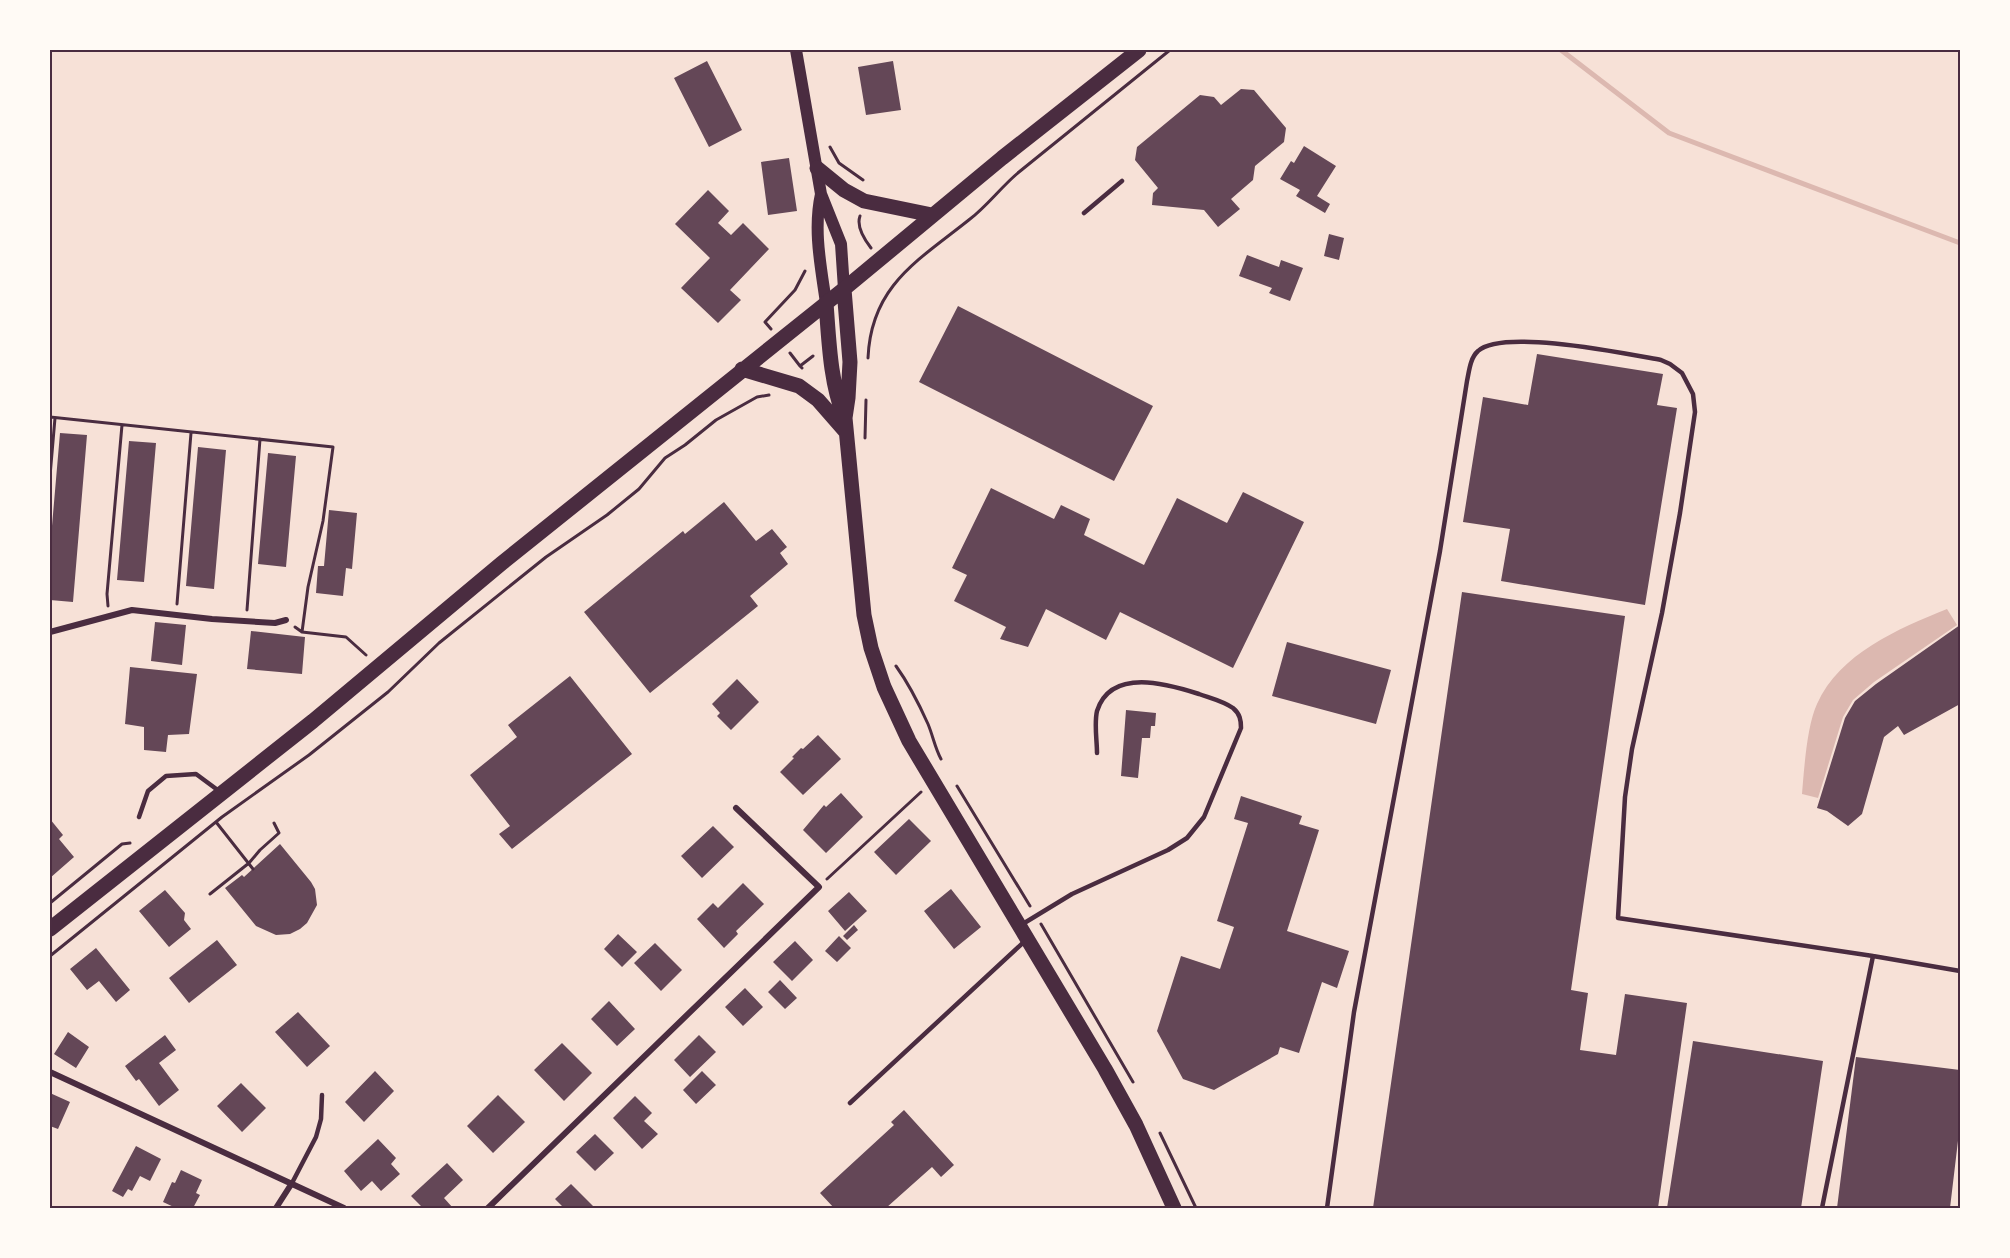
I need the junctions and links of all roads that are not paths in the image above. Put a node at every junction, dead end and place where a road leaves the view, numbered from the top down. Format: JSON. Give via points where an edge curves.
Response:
{"nodes":[{"id":1,"x":796,"y":50,"type":"edge"},
{"id":2,"x":1139,"y":50,"type":"edge"},
{"id":3,"x":817,"y":168,"type":"junction"},
{"id":4,"x":1122,"y":181,"type":"dead end"},
{"id":5,"x":821,"y":194,"type":"junction"},
{"id":6,"x":1084,"y":213,"type":"dead end"},
{"id":7,"x":932,"y":215,"type":"junction"},
{"id":8,"x":844,"y":289,"type":"junction"},
{"id":9,"x":826,"y":303,"type":"junction"},
{"id":10,"x":742,"y":369,"type":"junction"},
{"id":11,"x":845,"y":425,"type":"junction"},
{"id":12,"x":286,"y":620,"type":"road end"},
{"id":13,"x":50,"y":632,"type":"edge"},
{"id":14,"x":1097,"y":753,"type":"dead end"},
{"id":15,"x":221,"y":793,"type":"junction"},
{"id":16,"x":736,"y":808,"type":"dead end"},
{"id":17,"x":139,"y":817,"type":"dead end"},
{"id":18,"x":50,"y":929,"type":"edge"},
{"id":19,"x":1024,"y":932,"type":"junction"},
{"id":20,"x":1873,"y":956,"type":"junction"},
{"id":21,"x":1960,"y":971,"type":"edge"},
{"id":22,"x":50,"y":1072,"type":"edge"},
{"id":23,"x":322,"y":1095,"type":"dead end"},
{"id":24,"x":850,"y":1103,"type":"dead end"},
{"id":25,"x":292,"y":1183,"type":"junction"},
{"id":26,"x":276,"y":1209,"type":"edge"},
{"id":27,"x":344,"y":1209,"type":"edge"},
{"id":28,"x":488,"y":1209,"type":"edge"},
{"id":29,"x":1174,"y":1209,"type":"edge"},
{"id":30,"x":1327,"y":1209,"type":"edge"},
{"id":31,"x":1822,"y":1209,"type":"edge"}],
"edges":[{"from":1,"to":3,"type":"main road"},
{"from":2,"to":7,"type":"main road"},
{"from":3,"to":5,"type":"main road"},
{"from":3,"to":7,"type":"main road","via":[[864,201]]},
{"from":4,"to":6,"type":"lane"},
{"from":5,"to":8,"type":"main road","via":[[841,244]]},
{"from":5,"to":9,"type":"main road","via":[[818,244]]},
{"from":7,"to":8,"type":"main road"},
{"from":8,"to":9,"type":"main road"},
{"from":8,"to":11,"type":"main road","via":[[850,362]]},
{"from":9,"to":10,"type":"main road"},
{"from":9,"to":11,"type":"main road","via":[[837,399]]},
{"from":10,"to":11,"type":"main road","via":[[799,386]]},
{"from":10,"to":15,"type":"main road"},
{"from":11,"to":19,"type":"main road","via":[[864,615],[884,687],[904,730]]},
{"from":12,"to":13,"type":"street","via":[[246,621],[132,609]]},
{"from":14,"to":19,"type":"lane","via":[[1097,712],[1103,699],[1129,683],[1156,682],[1183,689],[1217,700],[1241,717],[1242,728],[1204,817],[1187,838],[1035,914]]},
{"from":15,"to":17,"type":"lane","via":[[196,774],[166,776],[148,791]]},
{"from":15,"to":18,"type":"main road"},
{"from":16,"to":28,"type":"street","via":[[819,887]]},
{"from":19,"to":24,"type":"lane"},
{"from":19,"to":29,"type":"main road","via":[[1136,1125]]},
{"from":20,"to":21,"type":"lane"},
{"from":20,"to":30,"type":"lane","via":[[1618,918],[1625,797],[1680,513],[1695,412],[1693,394],[1682,373],[1661,360],[1527,340],[1478,350],[1467,381],[1440,551],[1354,1012]]},
{"from":20,"to":31,"type":"lane"},
{"from":22,"to":25,"type":"street"},
{"from":23,"to":25,"type":"lane","via":[[316,1137]]},
{"from":25,"to":26,"type":"street"},
{"from":25,"to":27,"type":"street"}]}
